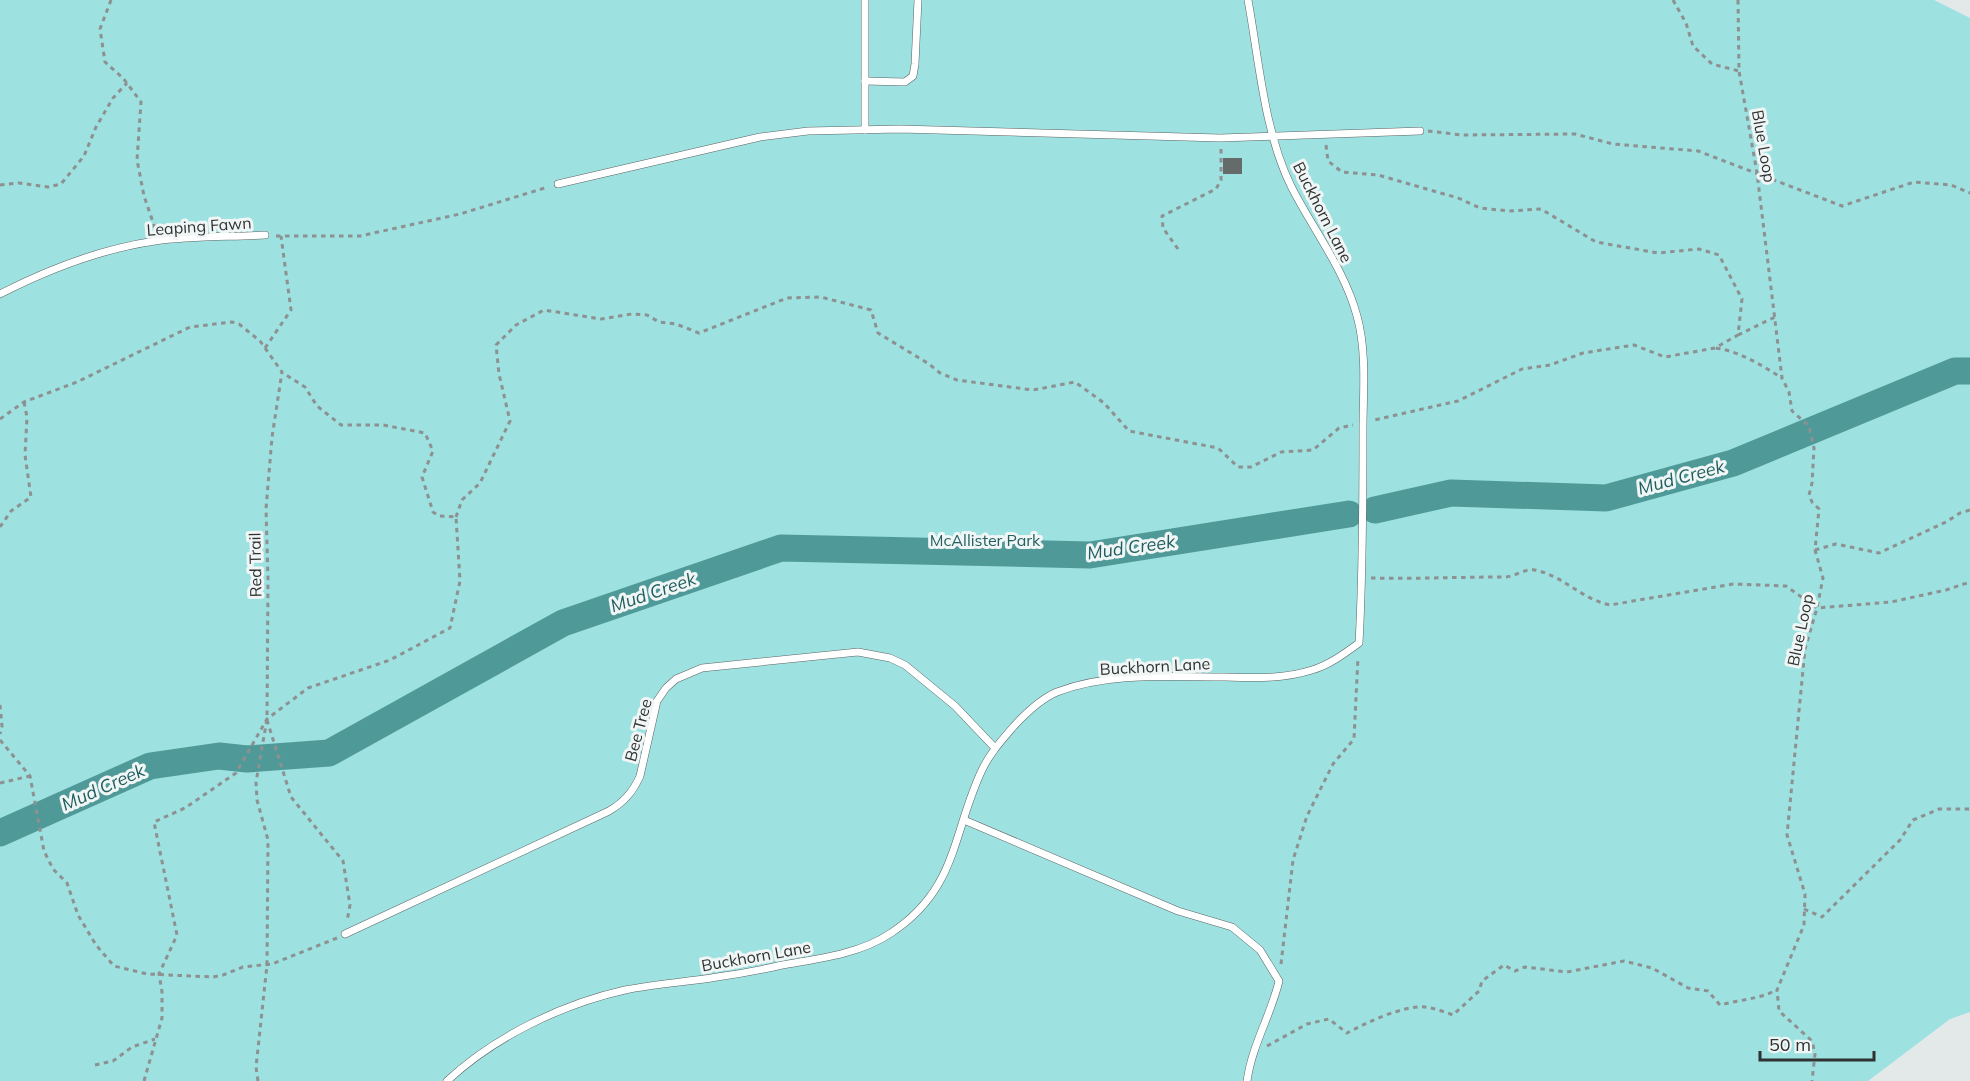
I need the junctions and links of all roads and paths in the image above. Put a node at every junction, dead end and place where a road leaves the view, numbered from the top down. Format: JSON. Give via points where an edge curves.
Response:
{"nodes":[{"id":1,"x":111,"y":0,"type":"edge"},
{"id":2,"x":865,"y":0,"type":"edge"},
{"id":3,"x":918,"y":0,"type":"edge"},
{"id":4,"x":1248,"y":0,"type":"edge"},
{"id":5,"x":1672,"y":0,"type":"edge"},
{"id":6,"x":1738,"y":0,"type":"edge"},
{"id":7,"x":1739,"y":71,"type":"junction"},
{"id":8,"x":865,"y":81,"type":"junction"},
{"id":9,"x":127,"y":83,"type":"junction"},
{"id":10,"x":864,"y":130,"type":"junction"},
{"id":11,"x":1420,"y":131,"type":"joint"},
{"id":12,"x":1324,"y":134,"type":"junction"},
{"id":13,"x":1273,"y":136,"type":"junction"},
{"id":14,"x":1220,"y":138,"type":"junction"},
{"id":15,"x":1757,"y":173,"type":"junction"},
{"id":16,"x":558,"y":184,"type":"joint"},
{"id":17,"x":0,"y":185,"type":"edge"},
{"id":18,"x":1970,"y":193,"type":"edge"},
{"id":19,"x":265,"y":235,"type":"joint"},
{"id":20,"x":281,"y":236,"type":"junction"},
{"id":21,"x":159,"y":241,"type":"junction"},
{"id":22,"x":1178,"y":249,"type":"dead end"},
{"id":23,"x":0,"y":294,"type":"edge"},
{"id":24,"x":1775,"y":317,"type":"junction"},
{"id":25,"x":1738,"y":335,"type":"junction"},
{"id":26,"x":265,"y":348,"type":"junction"},
{"id":27,"x":1715,"y":348,"type":"junction"},
{"id":28,"x":282,"y":372,"type":"junction"},
{"id":29,"x":1782,"y":378,"type":"junction"},
{"id":30,"x":24,"y":402,"type":"junction"},
{"id":31,"x":0,"y":419,"type":"edge"},
{"id":32,"x":1363,"y":423,"type":"junction"},
{"id":33,"x":1970,"y":510,"type":"edge"},
{"id":34,"x":456,"y":517,"type":"junction"},
{"id":35,"x":0,"y":527,"type":"edge"},
{"id":36,"x":1815,"y":550,"type":"junction"},
{"id":37,"x":1363,"y":578,"type":"junction"},
{"id":38,"x":1970,"y":582,"type":"edge"},
{"id":39,"x":1818,"y":608,"type":"junction"},
{"id":40,"x":1359,"y":643,"type":"junction"},
{"id":41,"x":0,"y":705,"type":"edge"},
{"id":42,"x":267,"y":719,"type":"junction"},
{"id":43,"x":0,"y":734,"type":"edge"},
{"id":44,"x":0,"y":740,"type":"edge"},
{"id":45,"x":995,"y":748,"type":"junction"},
{"id":46,"x":30,"y":776,"type":"junction"},
{"id":47,"x":0,"y":783,"type":"edge"},
{"id":48,"x":1970,"y":808,"type":"edge"},
{"id":49,"x":964,"y":820,"type":"junction"},
{"id":50,"x":1804,"y":909,"type":"junction"},
{"id":51,"x":345,"y":934,"type":"junction"},
{"id":52,"x":267,"y":965,"type":"junction"},
{"id":53,"x":159,"y":974,"type":"junction"},
{"id":54,"x":1280,"y":981,"type":"junction"},
{"id":55,"x":1777,"y":990,"type":"junction"},
{"id":56,"x":155,"y":1039,"type":"junction"},
{"id":57,"x":1252,"y":1054,"type":"junction"},
{"id":58,"x":95,"y":1065,"type":"dead end"},
{"id":59,"x":144,"y":1081,"type":"edge"},
{"id":60,"x":258,"y":1081,"type":"edge"},
{"id":61,"x":447,"y":1081,"type":"edge"},
{"id":62,"x":1247,"y":1081,"type":"edge"},
{"id":63,"x":1812,"y":1081,"type":"edge"}],
"edges":[{"from":1,"to":9,"type":"path","via":[[100,29],[105,62]]},
{"from":2,"to":8,"type":"lane"},
{"from":3,"to":8,"type":"lane","via":[[913,76],[905,82]]},
{"from":4,"to":13,"type":"lane","name":"Buckhorn Lane"},
{"from":5,"to":7,"type":"path","via":[[1686,23],[1693,46],[1712,64]]},
{"from":6,"to":7,"type":"path","name":"Blue Loop"},
{"from":7,"to":15,"type":"path","name":"Blue Loop"},
{"from":8,"to":10,"type":"lane"},
{"from":9,"to":17,"type":"path","via":[[112,98],[84,156],[61,184]]},
{"from":9,"to":21,"type":"path","via":[[141,102],[137,160]]},
{"from":10,"to":14,"type":"lane"},
{"from":10,"to":16,"type":"lane","via":[[760,137]]},
{"from":11,"to":12,"type":"lane"},
{"from":11,"to":15,"type":"path","via":[[1462,135],[1575,134],[1612,144],[1698,151]]},
{"from":12,"to":13,"type":"lane"},
{"from":12,"to":25,"type":"path","via":[[1328,161],[1342,172],[1378,175],[1480,208],[1541,208],[1596,242],[1658,253],[1700,249],[1719,255],[1742,299]]},
{"from":13,"to":14,"type":"lane"},
{"from":13,"to":32,"type":"lane","name":"Buckhorn Lane","via":[[1290,184],[1327,250],[1357,317],[1362,350]]},
{"from":14,"to":22,"type":"path","via":[[1221,180],[1216,189],[1162,216],[1163,228]]},
{"from":15,"to":18,"type":"path","via":[[1842,206],[1914,182],[1951,185]]},
{"from":15,"to":24,"type":"path","name":"Blue Loop"},
{"from":16,"to":20,"type":"path","via":[[460,213],[360,236]]},
{"from":19,"to":20,"type":"path"},
{"from":19,"to":21,"type":"lane","name":"Leaping Fawn"},
{"from":20,"to":26,"type":"path","via":[[291,310]]},
{"from":21,"to":23,"type":"lane","name":"Leaping Fawn","via":[[99,253],[39,274]]},
{"from":24,"to":25,"type":"path"},
{"from":24,"to":29,"type":"path","name":"Blue Loop"},
{"from":25,"to":27,"type":"path"},
{"from":26,"to":28,"type":"path"},
{"from":26,"to":30,"type":"path","via":[[232,322],[190,327],[77,382]]},
{"from":27,"to":29,"type":"path","via":[[1747,357]]},
{"from":27,"to":32,"type":"path","via":[[1665,357],[1634,345],[1582,353],[1551,365],[1522,369],[1458,401]]},
{"from":28,"to":34,"type":"path","via":[[305,387],[317,406],[341,425],[383,425],[426,433],[433,451],[422,477],[433,512]]},
{"from":28,"to":42,"type":"path","name":"Red Trail","via":[[266,509]]},
{"from":29,"to":36,"type":"path","name":"Blue Loop","via":[[1792,411],[1809,426],[1814,448],[1809,495],[1820,509]]},
{"from":30,"to":31,"type":"path"},
{"from":30,"to":35,"type":"path","via":[[31,497],[11,511]]},
{"from":32,"to":34,"type":"path","via":[[1339,428],[1312,450],[1281,452],[1251,467],[1238,467],[1218,448],[1129,430],[1104,403],[1076,382],[1033,390],[957,380],[878,333],[871,310],[821,297],[787,298],[699,333],[647,315],[601,319],[544,310],[516,325],[496,345],[510,421],[480,483],[462,500]]},
{"from":32,"to":37,"type":"lane","name":"Buckhorn Lane"},
{"from":33,"to":36,"type":"path","via":[[1879,553],[1836,544]]},
{"from":34,"to":42,"type":"path","via":[[460,581],[450,628],[390,660],[308,688]]},
{"from":36,"to":39,"type":"path","name":"Blue Loop","via":[[1823,578]]},
{"from":37,"to":39,"type":"path","via":[[1508,577],[1533,569],[1557,577],[1594,602],[1610,605],[1733,585],[1786,586]]},
{"from":37,"to":40,"type":"lane","name":"Buckhorn Lane"},
{"from":38,"to":39,"type":"path","via":[[1891,602]]},
{"from":39,"to":50,"type":"path","name":"Blue Loop","via":[[1804,649],[1787,835],[1805,894]]},
{"from":40,"to":45,"type":"lane","name":"Buckhorn Lane","via":[[1310,671],[1270,678],[1119,679],[1054,693],[1026,713]]},
{"from":40,"to":54,"type":"path","via":[[1354,740],[1333,764],[1307,816],[1293,860]]},
{"from":41,"to":43,"type":"path"},
{"from":42,"to":51,"type":"path","via":[[291,797],[343,861],[350,905]]},
{"from":42,"to":52,"type":"path","name":"Red Trail","via":[[256,782],[268,840]]},
{"from":42,"to":53,"type":"path","via":[[236,773],[185,808],[154,822],[177,935]]},
{"from":44,"to":46,"type":"path"},
{"from":45,"to":49,"type":"lane","name":"Buckhorn Lane","via":[[979,777]]},
{"from":45,"to":51,"type":"lane","name":"Bee Tree","via":[[955,706],[905,665],[872,653],[702,668],[676,678],[657,701],[640,776],[620,805]]},
{"from":46,"to":47,"type":"path"},
{"from":46,"to":53,"type":"path","via":[[44,850],[53,869],[67,883],[78,915],[96,945],[114,966]]},
{"from":48,"to":50,"type":"path","via":[[1940,809],[1913,820],[1900,840],[1822,917]]},
{"from":49,"to":54,"type":"lane","via":[[1178,911],[1232,927],[1260,950]]},
{"from":49,"to":61,"type":"lane","name":"Buckhorn Lane","via":[[944,877],[934,892],[908,920],[878,941],[827,957],[627,990],[562,1009],[465,1064]]},
{"from":50,"to":55,"type":"path","name":"Blue Loop","via":[[1804,925]]},
{"from":51,"to":52,"type":"path"},
{"from":52,"to":53,"type":"path","via":[[243,967],[213,977]]},
{"from":52,"to":60,"type":"path","name":"Red Trail","via":[[256,1067]]},
{"from":53,"to":56,"type":"path","via":[[162,1018]]},
{"from":54,"to":57,"type":"lane"},
{"from":55,"to":57,"type":"path","via":[[1762,998],[1720,1005],[1708,991],[1688,988],[1652,968],[1624,961],[1567,972],[1525,967],[1515,971],[1504,965],[1482,981],[1479,991],[1454,1015],[1425,1007],[1404,1010],[1347,1033],[1329,1019],[1307,1024]]},
{"from":55,"to":63,"type":"path","via":[[1779,1011],[1812,1041]]},
{"from":56,"to":58,"type":"path","via":[[132,1047],[113,1061]]},
{"from":56,"to":59,"type":"path"},
{"from":57,"to":62,"type":"lane"}]}
